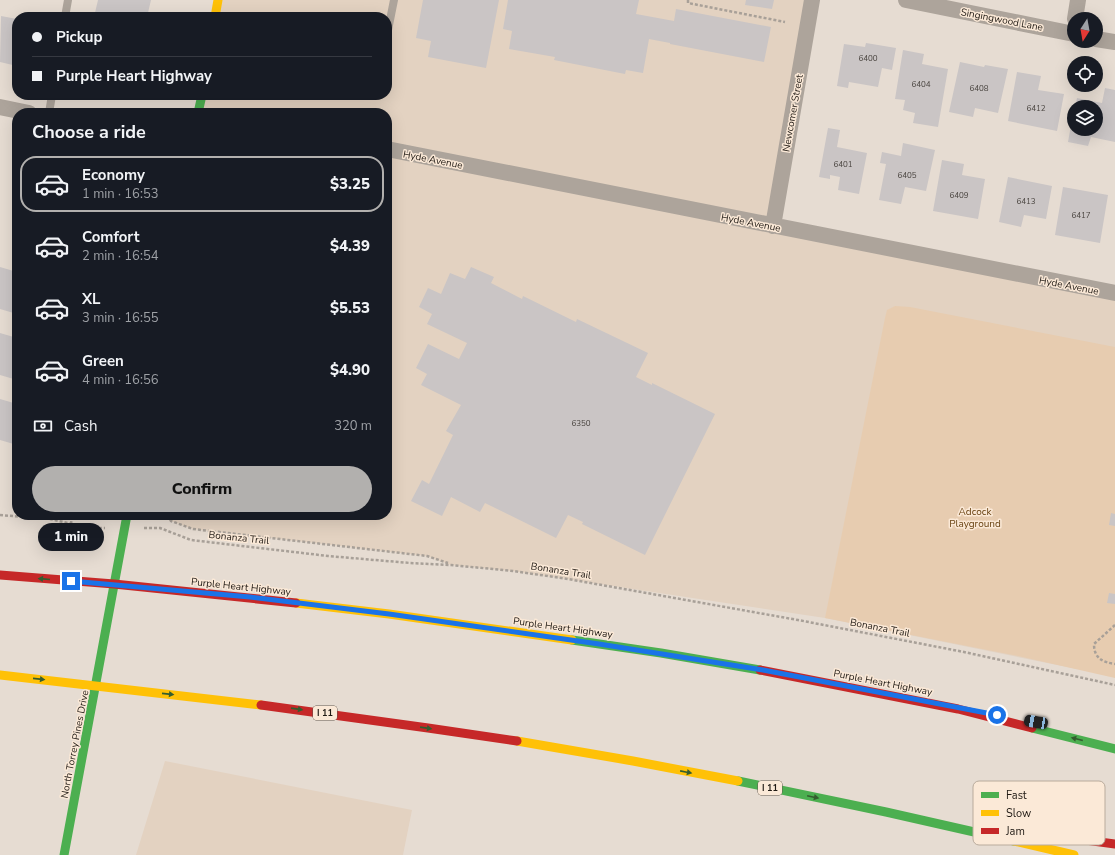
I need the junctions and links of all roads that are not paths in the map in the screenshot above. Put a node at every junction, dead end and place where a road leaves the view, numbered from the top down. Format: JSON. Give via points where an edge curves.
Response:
{"nodes":[{"id":1,"x":68,"y":0,"type":"edge"},
{"id":2,"x":218,"y":0,"type":"edge"},
{"id":3,"x":394,"y":0,"type":"edge"},
{"id":4,"x":812,"y":0,"type":"edge"},
{"id":5,"x":906,"y":0,"type":"edge"},
{"id":6,"x":1078,"y":0,"type":"edge"},
{"id":7,"x":66,"y":12,"type":"edge"},
{"id":8,"x":216,"y":12,"type":"edge"},
{"id":9,"x":392,"y":12,"type":"edge"},
{"id":10,"x":1076,"y":12,"type":"edge"},
{"id":11,"x":1067,"y":27,"type":"edge"},
{"id":12,"x":1103,"y":40,"type":"edge"},
{"id":13,"x":1115,"y":42,"type":"edge"},
{"id":14,"x":0,"y":107,"type":"edge"},
{"id":15,"x":12,"y":109,"type":"edge"},
{"id":16,"x":392,"y":150,"type":"edge"},
{"id":17,"x":772,"y":226,"type":"junction"},
{"id":18,"x":1115,"y":293,"type":"edge"},
{"id":19,"x":126,"y":520,"type":"edge"},
{"id":20,"x":0,"y":575,"type":"edge"},
{"id":21,"x":0,"y":675,"type":"edge"},
{"id":22,"x":958,"y":709,"type":"junction"},
{"id":23,"x":1060,"y":726,"type":"dead end"},
{"id":24,"x":1115,"y":749,"type":"edge"},
{"id":25,"x":892,"y":813,"type":"junction"},
{"id":26,"x":973,"y":824,"type":"edge"},
{"id":27,"x":973,"y":831,"type":"edge"},
{"id":28,"x":1105,"y":843,"type":"edge"},
{"id":29,"x":1115,"y":844,"type":"edge"},
{"id":30,"x":1025,"y":845,"type":"edge"},
{"id":31,"x":1032,"y":845,"type":"edge"},
{"id":32,"x":64,"y":855,"type":"edge"},
{"id":33,"x":1051,"y":855,"type":"edge"},
{"id":34,"x":1074,"y":855,"type":"edge"}],
"edges":[{"from":1,"to":7,"type":"lane"},
{"from":2,"to":8,"type":"main road"},
{"from":3,"to":9,"type":"lane"},
{"from":4,"to":17,"type":"street","name":"Newcomer Street"},
{"from":5,"to":11,"type":"street","name":"Singingwood Lane"},
{"from":6,"to":10,"type":"street"},
{"from":12,"to":13,"type":"street"},
{"from":14,"to":15,"type":"street"},
{"from":16,"to":17,"type":"street","name":"Hyde Avenue"},
{"from":17,"to":18,"type":"street","name":"Hyde Avenue"},
{"from":19,"to":32,"type":"main road","name":"North Torrey Pines Drive"},
{"from":22,"to":20,"type":"main road","name":"Purple Heart Highway","one_way":true,"via":[[661,653],[389,614],[250,597]]},
{"from":21,"to":25,"type":"main road","number":"I 11","one_way":true,"via":[[239,702],[515,741]]},
{"from":22,"to":23,"type":"main road"},
{"from":24,"to":22,"type":"main road","name":"Purple Heart Highway","one_way":true},
{"from":25,"to":26,"type":"main road"},
{"from":25,"to":27,"type":"main road","number":"I 11"},
{"from":28,"to":29,"type":"main road"},
{"from":30,"to":33,"type":"main road"},
{"from":31,"to":34,"type":"main road","number":"I 11"}]}
